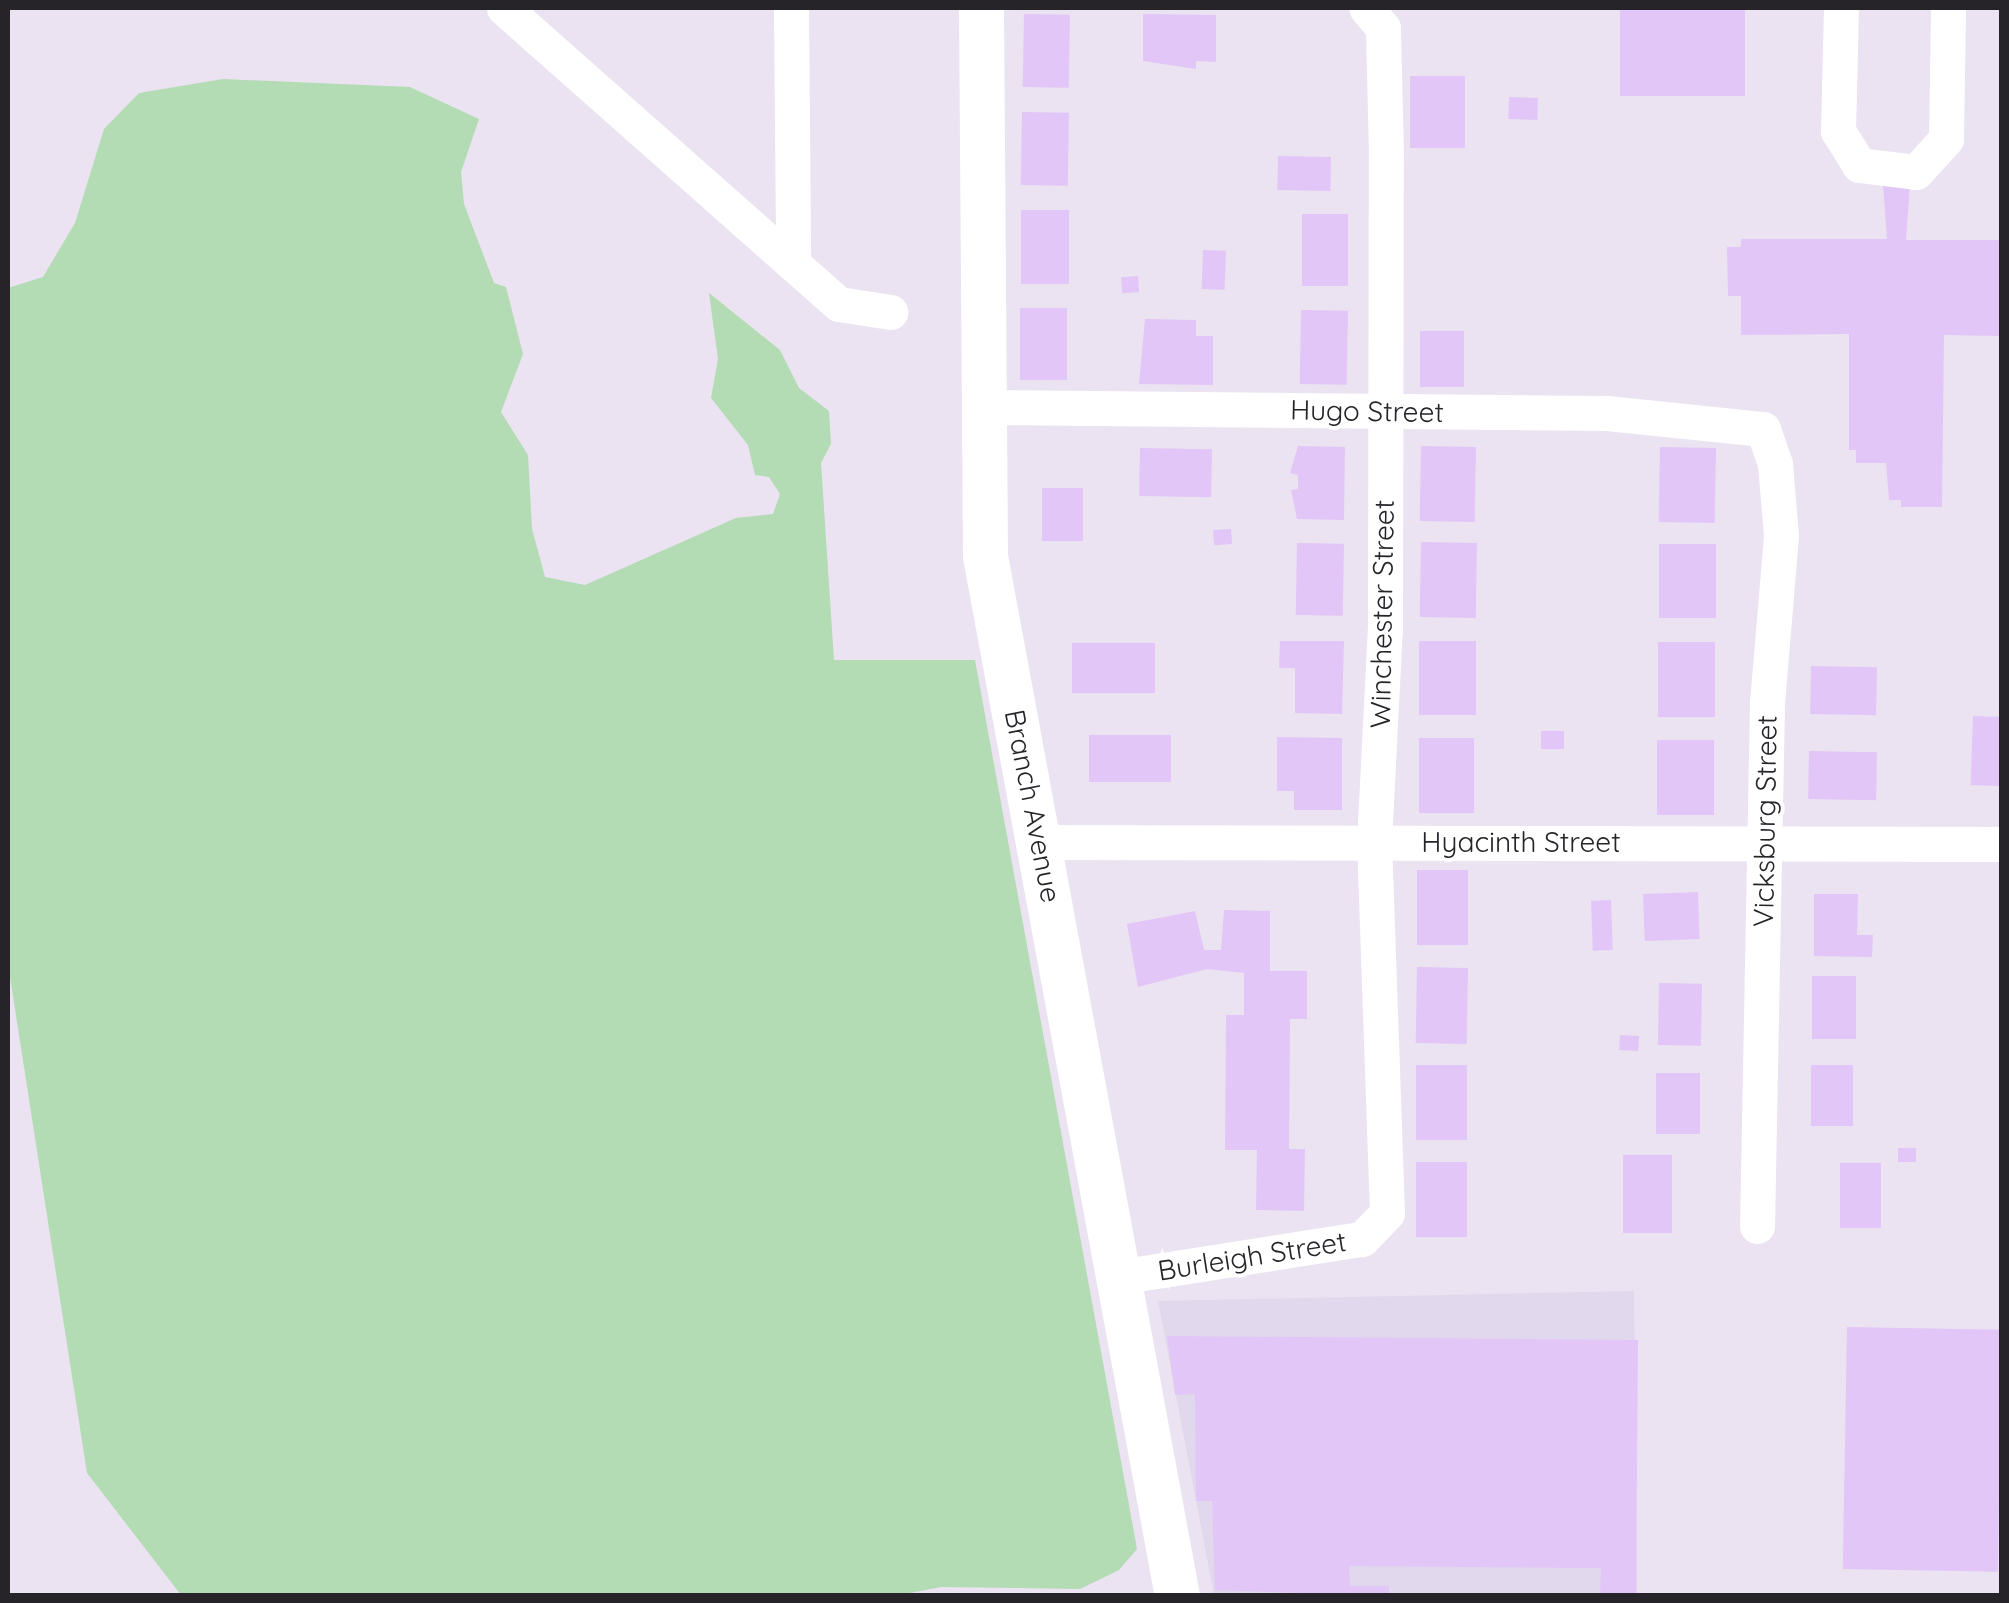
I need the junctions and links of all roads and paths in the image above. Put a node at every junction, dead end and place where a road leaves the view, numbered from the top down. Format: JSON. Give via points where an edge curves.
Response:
{"nodes":[{"id":1,"x":504,"y":8,"type":"edge"},
{"id":2,"x":791,"y":8,"type":"edge"},
{"id":3,"x":982,"y":8,"type":"edge"},
{"id":4,"x":1366,"y":8,"type":"edge"},
{"id":5,"x":1842,"y":8,"type":"edge"},
{"id":6,"x":1948,"y":8,"type":"edge"},
{"id":7,"x":792,"y":262,"type":"junction"},
{"id":8,"x":890,"y":312,"type":"dead end"},
{"id":9,"x":980,"y":407,"type":"junction"},
{"id":10,"x":1383,"y":412,"type":"junction"},
{"id":11,"x":1752,"y":426,"type":"joint"},
{"id":12,"x":1764,"y":841,"type":"junction"},
{"id":13,"x":1042,"y":842,"type":"junction"},
{"id":14,"x":1374,"y":842,"type":"junction"},
{"id":15,"x":2002,"y":844,"type":"edge"},
{"id":16,"x":1382,"y":1226,"type":"joint"},
{"id":17,"x":1758,"y":1226,"type":"dead end"},
{"id":18,"x":1118,"y":1277,"type":"junction"},
{"id":19,"x":1178,"y":1596,"type":"edge"}],
"edges":[{"from":1,"to":7,"type":"street"},
{"from":2,"to":7,"type":"street"},
{"from":3,"to":9,"type":"main road","name":"Branch Avenue"},
{"from":4,"to":10,"type":"street","name":"Winchester Street","via":[[1383,28]]},
{"from":5,"to":6,"type":"street","via":[[1838,131],[1859,166],[1916,172],[1946,139]]},
{"from":7,"to":8,"type":"street","via":[[839,304]]},
{"from":9,"to":10,"type":"street","name":"Hugo Street"},
{"from":9,"to":13,"type":"main road","name":"Branch Avenue","via":[[985,556]]},
{"from":10,"to":11,"type":"street","name":"Hugo Street","via":[[1607,413]]},
{"from":10,"to":14,"type":"street","name":"Winchester Street","via":[[1385,630]]},
{"from":11,"to":12,"type":"street","name":"Vicksburg Street","via":[[1763,429],[1775,464],[1781,536]]},
{"from":12,"to":14,"type":"street","name":"Hyacinth Street"},
{"from":12,"to":15,"type":"street","name":"Hyacinth Street"},
{"from":12,"to":17,"type":"street","name":"Vicksburg Street"},
{"from":13,"to":14,"type":"street","name":"Hyacinth Street"},
{"from":13,"to":18,"type":"main road","name":"Branch Avenue"},
{"from":14,"to":16,"type":"street","name":"Winchester Street","via":[[1390,1181]]},
{"from":16,"to":18,"type":"street","name":"Burleigh Street","via":[[1362,1239]]},
{"from":18,"to":19,"type":"main road","name":"Branch Avenue"}]}
